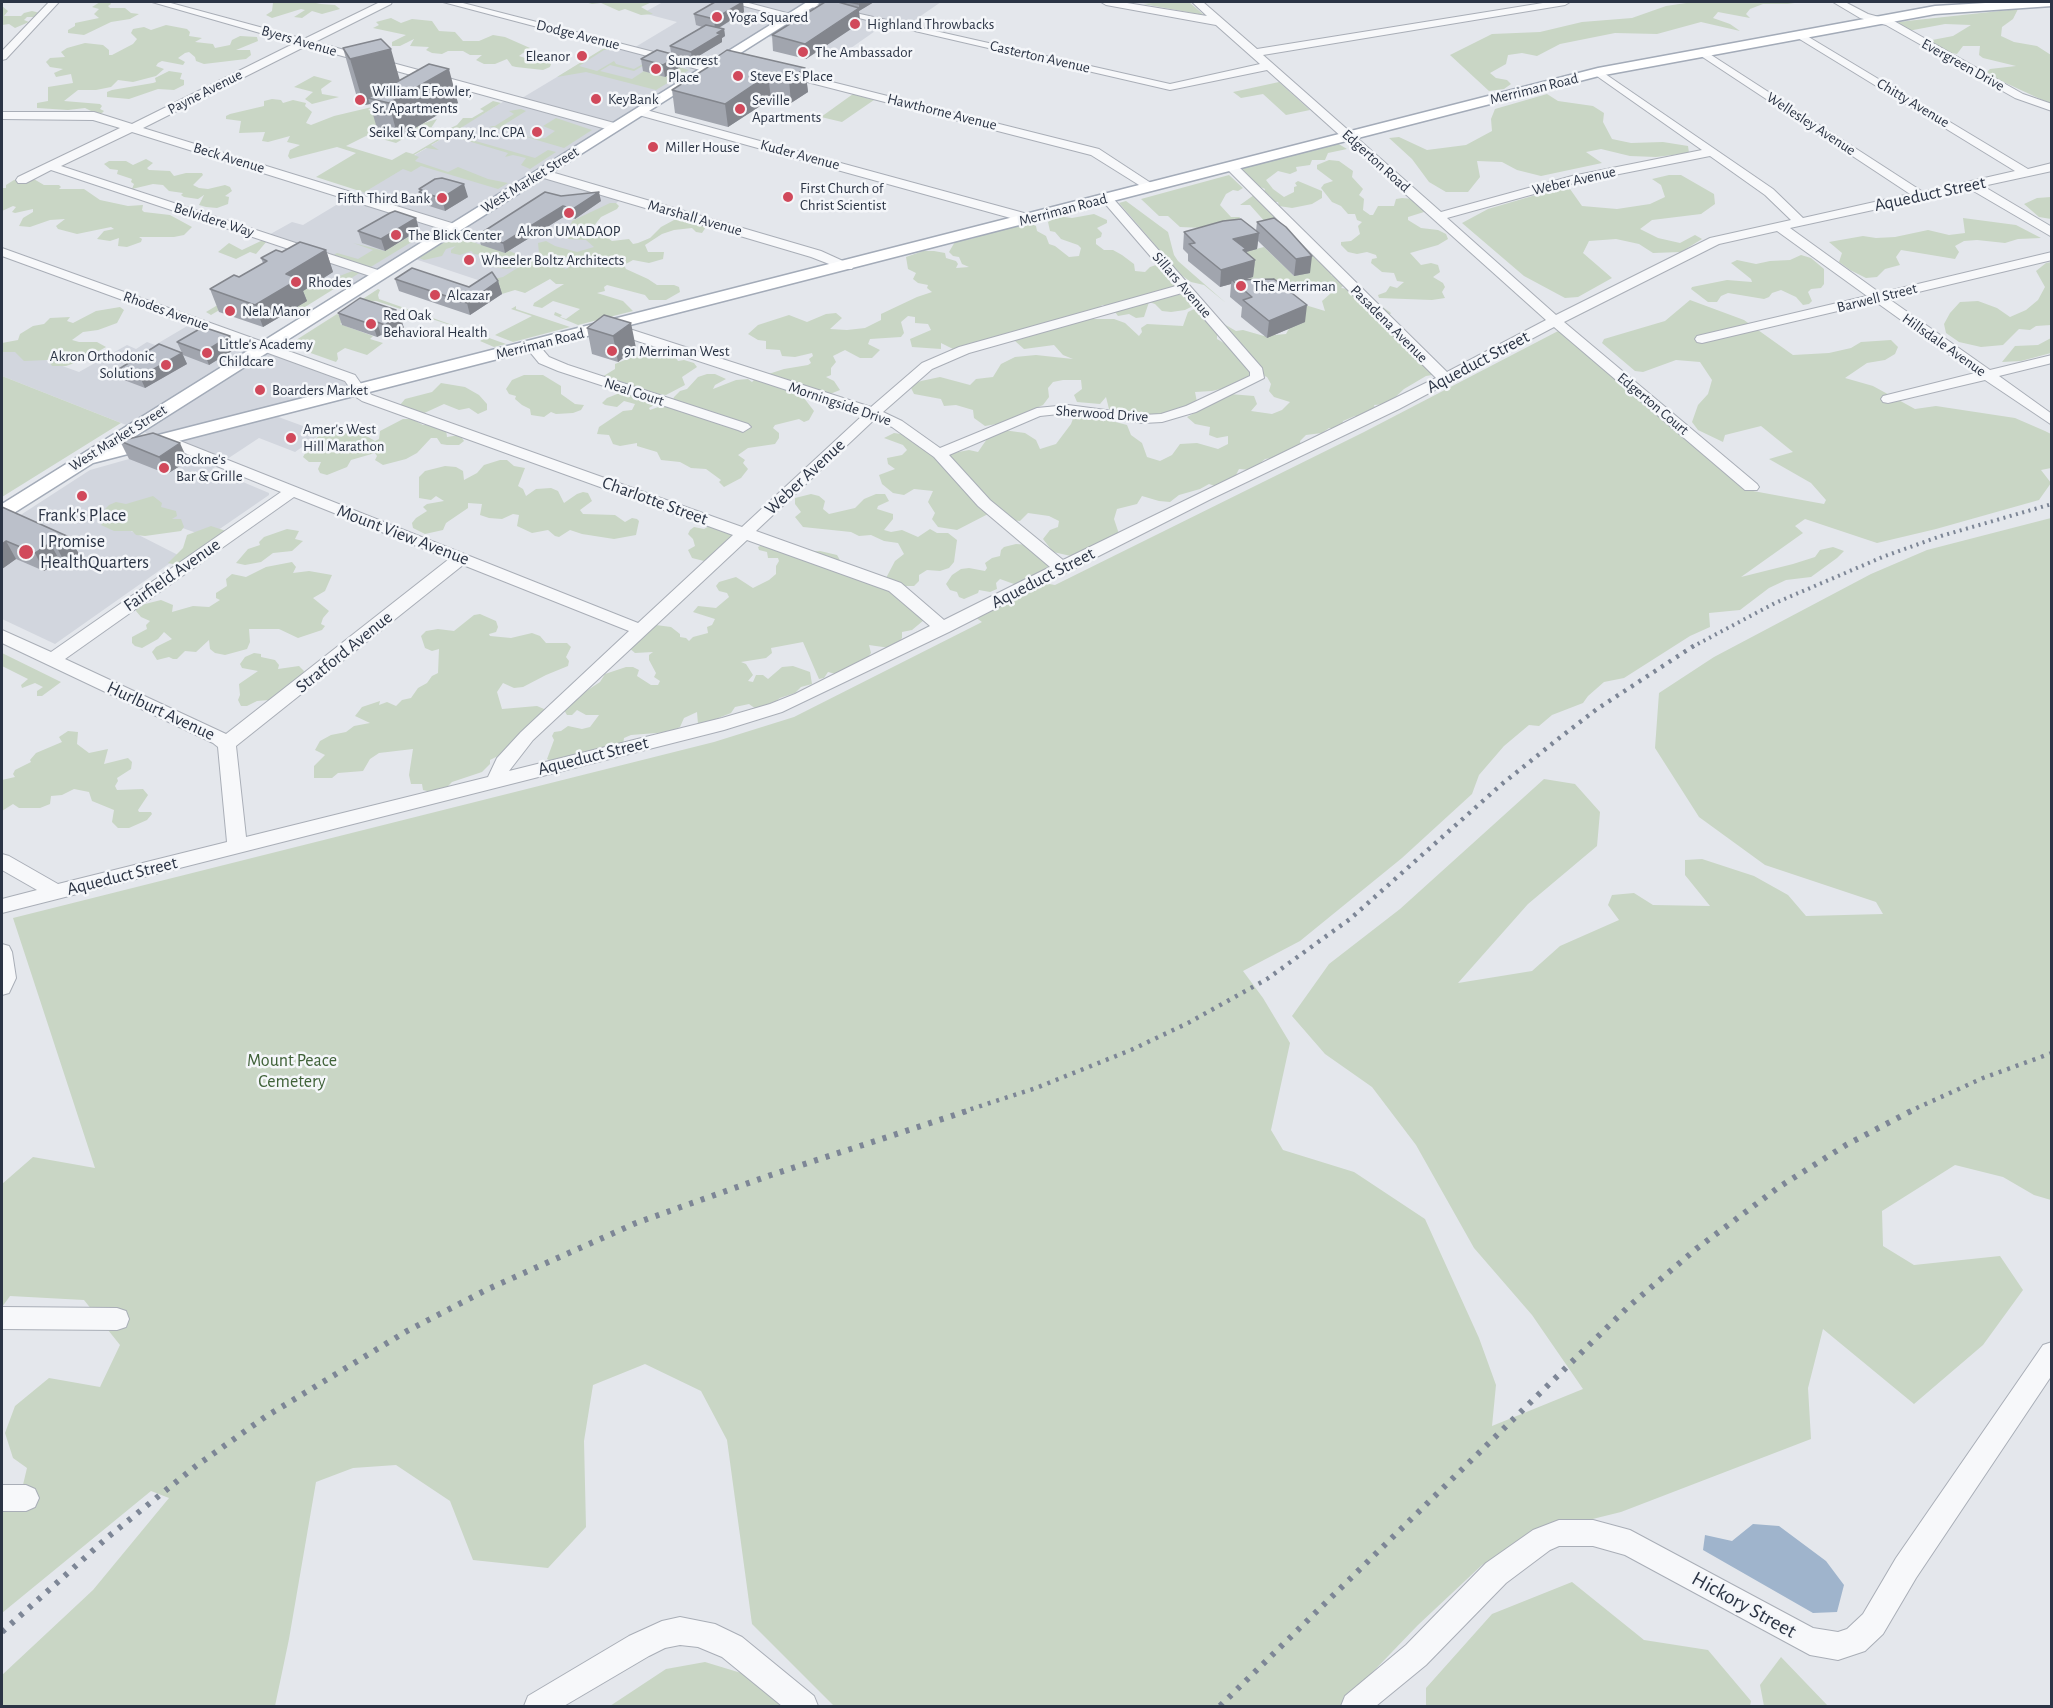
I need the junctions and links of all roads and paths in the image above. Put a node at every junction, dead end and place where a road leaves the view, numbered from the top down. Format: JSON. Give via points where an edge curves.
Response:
{"nodes":[{"id":1,"x":54,"y":2,"type":"edge"},
{"id":2,"x":157,"y":2,"type":"edge"},
{"id":3,"x":387,"y":2,"type":"edge"},
{"id":4,"x":448,"y":2,"type":"edge"},
{"id":5,"x":734,"y":2,"type":"edge"},
{"id":6,"x":1106,"y":2,"type":"edge"},
{"id":7,"x":1142,"y":2,"type":"edge"},
{"id":8,"x":1197,"y":2,"type":"edge"},
{"id":9,"x":1565,"y":2,"type":"edge"},
{"id":10,"x":1838,"y":2,"type":"edge"},
{"id":11,"x":2052,"y":2,"type":"edge"},
{"id":12,"x":813,"y":3,"type":"edge"},
{"id":13,"x":1992,"y":3,"type":"edge"},
{"id":14,"x":1121,"y":5,"type":"junction"},
{"id":15,"x":793,"y":16,"type":"junction"},
{"id":16,"x":1876,"y":20,"type":"junction"},
{"id":17,"x":1220,"y":22,"type":"junction"},
{"id":18,"x":1798,"y":35,"type":"junction"},
{"id":19,"x":2,"y":36,"type":"edge"},
{"id":20,"x":21,"y":36,"type":"junction"},
{"id":21,"x":305,"y":42,"type":"junction"},
{"id":22,"x":1702,"y":52,"type":"junction"},
{"id":23,"x":1255,"y":53,"type":"junction"},
{"id":24,"x":2,"y":57,"type":"edge"},
{"id":25,"x":725,"y":58,"type":"junction"},
{"id":26,"x":740,"y":62,"type":"edge"},
{"id":27,"x":1269,"y":66,"type":"junction"},
{"id":28,"x":708,"y":69,"type":"junction"},
{"id":29,"x":771,"y":69,"type":"edge"},
{"id":30,"x":1598,"y":72,"type":"junction"},
{"id":31,"x":2052,"y":108,"type":"edge"},
{"id":32,"x":639,"y":112,"type":"junction"},
{"id":33,"x":2,"y":115,"type":"edge"},
{"id":34,"x":614,"y":127,"type":"junction"},
{"id":35,"x":133,"y":128,"type":"junction"},
{"id":36,"x":1348,"y":136,"type":"junction"},
{"id":37,"x":1712,"y":152,"type":"junction"},
{"id":38,"x":50,"y":166,"type":"junction"},
{"id":39,"x":1231,"y":166,"type":"junction"},
{"id":40,"x":2052,"y":167,"type":"edge"},
{"id":41,"x":541,"y":173,"type":"junction"},
{"id":42,"x":2027,"y":173,"type":"junction"},
{"id":43,"x":22,"y":180,"type":"dead end"},
{"id":44,"x":1973,"y":185,"type":"junction"},
{"id":45,"x":1151,"y":187,"type":"junction"},
{"id":46,"x":1921,"y":196,"type":"junction"},
{"id":47,"x":1107,"y":199,"type":"junction"},
{"id":48,"x":1438,"y":217,"type":"junction"},
{"id":49,"x":1030,"y":219,"type":"junction"},
{"id":50,"x":1800,"y":222,"type":"junction"},
{"id":51,"x":1779,"y":227,"type":"junction"},
{"id":52,"x":453,"y":228,"type":"junction"},
{"id":53,"x":2052,"y":233,"type":"edge"},
{"id":54,"x":2,"y":252,"type":"edge"},
{"id":55,"x":2052,"y":256,"type":"edge"},
{"id":56,"x":847,"y":266,"type":"junction"},
{"id":57,"x":379,"y":274,"type":"junction"},
{"id":58,"x":1185,"y":288,"type":"junction"},
{"id":59,"x":1877,"y":298,"type":"junction"},
{"id":60,"x":1555,"y":321,"type":"junction"},
{"id":61,"x":609,"y":327,"type":"junction"},
{"id":62,"x":1702,"y":339,"type":"dead end"},
{"id":63,"x":263,"y":346,"type":"junction"},
{"id":64,"x":532,"y":346,"type":"junction"},
{"id":65,"x":2052,"y":358,"type":"edge"},
{"id":66,"x":1257,"y":371,"type":"joint"},
{"id":67,"x":1985,"y":374,"type":"junction"},
{"id":68,"x":1445,"y":378,"type":"junction"},
{"id":69,"x":358,"y":390,"type":"junction"},
{"id":70,"x":1888,"y":399,"type":"dead end"},
{"id":71,"x":873,"y":413,"type":"junction"},
{"id":72,"x":2052,"y":421,"type":"edge"},
{"id":73,"x":743,"y":427,"type":"dead end"},
{"id":74,"x":165,"y":440,"type":"junction"},
{"id":75,"x":939,"y":454,"type":"junction"},
{"id":76,"x":83,"y":460,"type":"junction"},
{"id":77,"x":1751,"y":487,"type":"dead end"},
{"id":78,"x":292,"y":491,"type":"junction"},
{"id":79,"x":2,"y":512,"type":"edge"},
{"id":80,"x":746,"y":533,"type":"junction"},
{"id":81,"x":461,"y":558,"type":"junction"},
{"id":82,"x":1062,"y":568,"type":"junction"},
{"id":83,"x":943,"y":628,"type":"junction"},
{"id":84,"x":641,"y":630,"type":"junction"},
{"id":85,"x":2,"y":636,"type":"edge"},
{"id":86,"x":53,"y":659,"type":"junction"},
{"id":87,"x":226,"y":744,"type":"junction"},
{"id":88,"x":495,"y":780,"type":"junction"},
{"id":89,"x":237,"y":847,"type":"junction"},
{"id":90,"x":2,"y":861,"type":"edge"},
{"id":91,"x":49,"y":894,"type":"junction"},
{"id":92,"x":2,"y":906,"type":"edge"},
{"id":93,"x":2,"y":952,"type":"edge"},
{"id":94,"x":2,"y":987,"type":"edge"},
{"id":95,"x":2,"y":1318,"type":"edge"},
{"id":96,"x":117,"y":1319,"type":"dead end"},
{"id":97,"x":2052,"y":1353,"type":"edge"},
{"id":98,"x":538,"y":1707,"type":"edge"},
{"id":99,"x":804,"y":1707,"type":"edge"},
{"id":100,"x":1355,"y":1707,"type":"edge"}],
"edges":[{"from":1,"to":20,"type":"street"},
{"from":2,"to":21,"type":"street","name":"Byers Avenue"},
{"from":3,"to":21,"type":"street","name":"Payne Avenue"},
{"from":4,"to":28,"type":"street","name":"Dodge Avenue"},
{"from":5,"to":15,"type":"street"},
{"from":6,"to":14,"type":"street"},
{"from":7,"to":14,"type":"street"},
{"from":8,"to":17,"type":"street","name":"Edgerton Road"},
{"from":9,"to":23,"type":"street"},
{"from":10,"to":16,"type":"street","name":"Evergreen Drive"},
{"from":11,"to":13,"type":"main road","name":"Merriman Road"},
{"from":12,"to":15,"type":"main road","name":"West Market Street"},
{"from":12,"to":27,"type":"street","name":"Casterton Avenue","via":[[1170,87]]},
{"from":13,"to":16,"type":"main road","name":"Merriman Road"},
{"from":14,"to":17,"type":"street"},
{"from":15,"to":25,"type":"main road","name":"West Market Street"},
{"from":16,"to":18,"type":"main road","name":"Merriman Road"},
{"from":16,"to":31,"type":"street","name":"Evergreen Drive","via":[[1890,23],[2019,96]]},
{"from":17,"to":23,"type":"street","name":"Edgerton Road"},
{"from":18,"to":22,"type":"main road","name":"Merriman Road"},
{"from":18,"to":42,"type":"street","name":"Chitty Avenue"},
{"from":19,"to":20,"type":"street"},
{"from":20,"to":24,"type":"street"},
{"from":21,"to":34,"type":"street","name":"Byers Avenue"},
{"from":21,"to":35,"type":"street","name":"Payne Avenue"},
{"from":22,"to":30,"type":"main road","name":"Merriman Road"},
{"from":22,"to":46,"type":"street","name":"Wellesley Avenue"},
{"from":23,"to":27,"type":"street","name":"Edgerton Road"},
{"from":25,"to":26,"type":"street"},
{"from":25,"to":28,"type":"main road","name":"West Market Street"},
{"from":27,"to":36,"type":"street","name":"Edgerton Road"},
{"from":28,"to":32,"type":"main road","name":"West Market Street"},
{"from":29,"to":45,"type":"street","name":"Hawthorne Avenue","via":[[1095,152]]},
{"from":30,"to":36,"type":"main road","name":"Merriman Road"},
{"from":30,"to":37,"type":"street"},
{"from":32,"to":34,"type":"main road","name":"West Market Street"},
{"from":32,"to":49,"type":"street","name":"Kuder Avenue"},
{"from":33,"to":35,"type":"street","name":"Beck Avenue","via":[[82,114]]},
{"from":34,"to":41,"type":"main road","name":"West Market Street"},
{"from":35,"to":38,"type":"street","name":"Payne Avenue"},
{"from":35,"to":52,"type":"street","name":"Beck Avenue"},
{"from":36,"to":39,"type":"main road","name":"Merriman Road"},
{"from":36,"to":48,"type":"street","name":"Edgerton Road"},
{"from":37,"to":48,"type":"street","name":"Weber Avenue","via":[[1572,180]]},
{"from":37,"to":50,"type":"street","via":[[1769,192]]},
{"from":38,"to":43,"type":"street","name":"Payne Avenue"},
{"from":38,"to":57,"type":"street","name":"Belvidere Way"},
{"from":39,"to":45,"type":"main road","name":"Merriman Road"},
{"from":39,"to":68,"type":"street","name":"Pasadena Avenue"},
{"from":40,"to":42,"type":"street","name":"Aqueduct Street"},
{"from":41,"to":52,"type":"main road","name":"West Market Street"},
{"from":41,"to":56,"type":"street","name":"Marshall Avenue"},
{"from":42,"to":44,"type":"street","name":"Aqueduct Street"},
{"from":44,"to":46,"type":"street","name":"Aqueduct Street"},
{"from":44,"to":53,"type":"street"},
{"from":45,"to":47,"type":"main road","name":"Merriman Road"},
{"from":46,"to":50,"type":"street","name":"Aqueduct Street"},
{"from":47,"to":49,"type":"main road","name":"Merriman Road"},
{"from":47,"to":58,"type":"street","name":"Sillars Avenue"},
{"from":48,"to":60,"type":"street","name":"Edgerton Road"},
{"from":49,"to":56,"type":"main road","name":"Merriman Road"},
{"from":50,"to":51,"type":"street","name":"Aqueduct Street"},
{"from":51,"to":59,"type":"street","name":"Hillsdale Avenue"},
{"from":51,"to":60,"type":"street","name":"Aqueduct Street","via":[[1715,241]]},
{"from":52,"to":57,"type":"main road","name":"West Market Street"},
{"from":54,"to":63,"type":"street","name":"Rhodes Avenue"},
{"from":55,"to":59,"type":"street","name":"Barwell Street"},
{"from":56,"to":61,"type":"main road","name":"Merriman Road"},
{"from":57,"to":63,"type":"main road","name":"West Market Street"},
{"from":58,"to":66,"type":"street","name":"Sillars Avenue"},
{"from":58,"to":71,"type":"street","name":"Weber Avenue","via":[[954,353],[920,371]]},
{"from":59,"to":62,"type":"street","name":"Barwell Street"},
{"from":59,"to":67,"type":"street","name":"Hillsdale Avenue"},
{"from":60,"to":68,"type":"street","name":"Aqueduct Street"},
{"from":60,"to":77,"type":"street","name":"Edgerton Court"},
{"from":61,"to":64,"type":"main road","name":"Merriman Road"},
{"from":61,"to":71,"type":"street","name":"Morningside Drive"},
{"from":63,"to":69,"type":"street","name":"Rhodes Avenue","via":[[350,378]]},
{"from":63,"to":76,"type":"main road","name":"West Market Street"},
{"from":64,"to":69,"type":"main road","name":"Merriman Road"},
{"from":64,"to":73,"type":"street","name":"Neal Court","via":[[544,360],[563,368]]},
{"from":65,"to":67,"type":"street"},
{"from":66,"to":75,"type":"street","name":"Sherwood Drive","via":[[1257,378],[1181,413],[1143,419],[1085,410],[1046,411],[1027,415]]},
{"from":67,"to":70,"type":"street"},
{"from":67,"to":72,"type":"street","name":"Hillsdale Avenue"},
{"from":68,"to":82,"type":"street","name":"Aqueduct Street"},
{"from":69,"to":74,"type":"main road","name":"Merriman Road"},
{"from":69,"to":80,"type":"street","name":"Charlotte Street","via":[[367,398]]},
{"from":71,"to":75,"type":"street","name":"Morningside Drive","via":[[909,431]]},
{"from":71,"to":80,"type":"street","name":"Weber Avenue"},
{"from":74,"to":76,"type":"main road","name":"Merriman Road"},
{"from":74,"to":78,"type":"street","name":"Mount View Avenue"},
{"from":75,"to":82,"type":"street","name":"Morningside Drive","via":[[984,503]]},
{"from":76,"to":79,"type":"main road","name":"West Market Street"},
{"from":78,"to":81,"type":"street","name":"Mount View Avenue"},
{"from":78,"to":86,"type":"street","name":"Fairfield Avenue"},
{"from":80,"to":83,"type":"street","name":"Charlotte Street","via":[[895,587]]},
{"from":80,"to":84,"type":"street","name":"Weber Avenue"},
{"from":81,"to":84,"type":"street","name":"Mount View Avenue"},
{"from":81,"to":87,"type":"street","name":"Stratford Avenue"},
{"from":82,"to":83,"type":"street","name":"Aqueduct Street"},
{"from":83,"to":88,"type":"street","name":"Aqueduct Street","via":[[776,708]]},
{"from":84,"to":88,"type":"street","name":"Weber Avenue","via":[[527,736]]},
{"from":85,"to":86,"type":"street","name":"Hurlburt Avenue"},
{"from":86,"to":87,"type":"street","name":"Hurlburt Avenue"},
{"from":87,"to":89,"type":"street","name":"Hurlburt Avenue"},
{"from":88,"to":89,"type":"street","name":"Aqueduct Street"},
{"from":89,"to":91,"type":"street","name":"Aqueduct Street"},
{"from":90,"to":91,"type":"street","via":[[49,887]]},
{"from":91,"to":92,"type":"street","name":"Aqueduct Street"},
{"from":93,"to":94,"type":"street","via":[[6,978]]},
{"from":95,"to":96,"type":"street"},
{"from":97,"to":100,"type":"street","name":"Hickory Street","via":[[1906,1568],[1873,1624],[1856,1641],[1838,1646],[1810,1641],[1630,1543],[1593,1533],[1559,1533],[1542,1539],[1496,1573],[1416,1655]]},
{"from":98,"to":99,"type":"street","via":[[639,1646],[680,1631],[698,1632],[732,1647]]}]}
